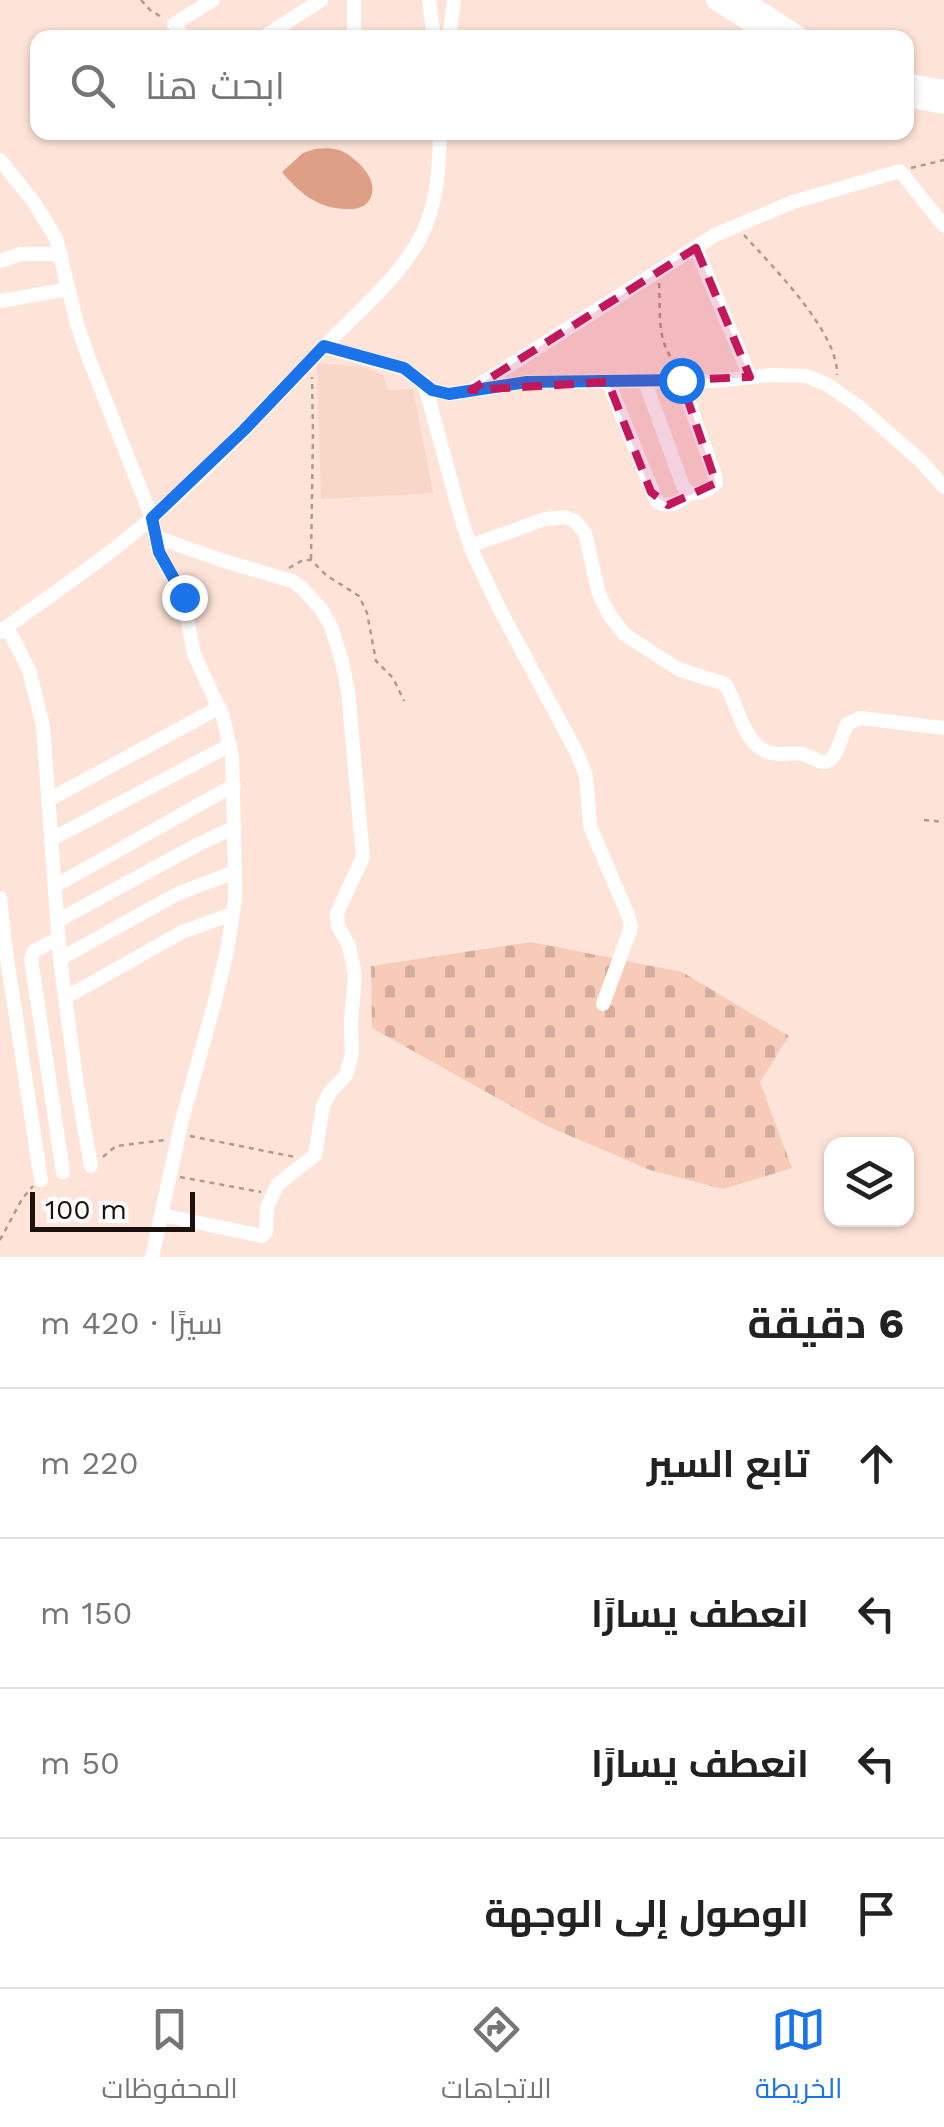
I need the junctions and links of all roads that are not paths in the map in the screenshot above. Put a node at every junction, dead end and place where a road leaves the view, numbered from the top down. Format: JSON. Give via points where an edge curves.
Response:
{"nodes":[{"id":1,"x":213,"y":0,"type":"edge"},
{"id":2,"x":321,"y":0,"type":"edge"},
{"id":3,"x":354,"y":0,"type":"edge"},
{"id":4,"x":429,"y":0,"type":"edge"},
{"id":5,"x":454,"y":0,"type":"edge"},
{"id":6,"x":716,"y":0,"type":"edge"},
{"id":7,"x":742,"y":0,"type":"edge"},
{"id":8,"x":178,"y":30,"type":"edge"},
{"id":9,"x":274,"y":30,"type":"edge"},
{"id":10,"x":354,"y":30,"type":"edge"},
{"id":11,"x":433,"y":30,"type":"edge"},
{"id":12,"x":450,"y":30,"type":"edge"},
{"id":13,"x":763,"y":30,"type":"edge"},
{"id":14,"x":789,"y":30,"type":"edge"},
{"id":15,"x":914,"y":84,"type":"edge"},
{"id":16,"x":944,"y":90,"type":"edge"},
{"id":17,"x":914,"y":99,"type":"edge"},
{"id":18,"x":944,"y":104,"type":"edge"},
{"id":19,"x":440,"y":140,"type":"edge"},
{"id":20,"x":0,"y":160,"type":"edge"},
{"id":21,"x":944,"y":226,"type":"edge"},
{"id":22,"x":696,"y":248,"type":"junction"},
{"id":23,"x":62,"y":254,"type":"junction"},
{"id":24,"x":0,"y":260,"type":"edge"},
{"id":25,"x":69,"y":288,"type":"junction"},
{"id":26,"x":0,"y":301,"type":"edge"},
{"id":27,"x":324,"y":346,"type":"junction"},
{"id":28,"x":750,"y":377,"type":"junction"},
{"id":29,"x":685,"y":380,"type":"junction"},
{"id":30,"x":423,"y":382,"type":"junction"},
{"id":31,"x":608,"y":382,"type":"junction"},
{"id":32,"x":645,"y":382,"type":"junction"},
{"id":33,"x":471,"y":390,"type":"junction"},
{"id":34,"x":944,"y":486,"type":"edge"},
{"id":35,"x":689,"y":493,"type":"junction"},
{"id":36,"x":152,"y":518,"type":"junction"},
{"id":37,"x":156,"y":537,"type":"junction"},
{"id":38,"x":470,"y":546,"type":"junction"},
{"id":39,"x":3,"y":629,"type":"edge"},
{"id":40,"x":220,"y":707,"type":"junction"},
{"id":41,"x":944,"y":728,"type":"edge"},
{"id":42,"x":230,"y":745,"type":"junction"},
{"id":43,"x":234,"y":786,"type":"junction"},
{"id":44,"x":50,"y":799,"type":"junction"},
{"id":45,"x":235,"y":826,"type":"junction"},
{"id":46,"x":52,"y":839,"type":"junction"},
{"id":47,"x":235,"y":872,"type":"junction"},
{"id":48,"x":54,"y":886,"type":"junction"},
{"id":49,"x":0,"y":898,"type":"edge"},
{"id":50,"x":232,"y":914,"type":"junction"},
{"id":51,"x":57,"y":921,"type":"junction"},
{"id":52,"x":58,"y":938,"type":"junction"},
{"id":53,"x":60,"y":959,"type":"junction"},
{"id":54,"x":65,"y":998,"type":"junction"},
{"id":55,"x":603,"y":1004,"type":"dead end"},
{"id":56,"x":91,"y":1166,"type":"road end"},
{"id":57,"x":63,"y":1172,"type":"dead end"},
{"id":58,"x":41,"y":1180,"type":"road end"},
{"id":59,"x":162,"y":1215,"type":"junction"},
{"id":60,"x":152,"y":1257,"type":"edge"}],
"edges":[{"from":1,"to":8,"type":"street","via":[[174,24]]},
{"from":2,"to":9,"type":"street"},
{"from":3,"to":10,"type":"street"},
{"from":4,"to":11,"type":"street"},
{"from":5,"to":12,"type":"street"},
{"from":6,"to":13,"type":"highway"},
{"from":7,"to":14,"type":"highway"},
{"from":15,"to":16,"type":"highway"},
{"from":17,"to":18,"type":"highway"},
{"from":19,"to":27,"type":"street","via":[[434,201],[419,241]]},
{"from":20,"to":23,"type":"street","via":[[49,224]]},
{"from":21,"to":22,"type":"street","via":[[900,171],[793,202]]},
{"from":22,"to":28,"type":"street"},
{"from":22,"to":33,"type":"street"},
{"from":23,"to":24,"type":"street"},
{"from":23,"to":25,"type":"street"},
{"from":25,"to":26,"type":"street"},
{"from":25,"to":36,"type":"street","via":[[89,359]]},
{"from":27,"to":30,"type":"street","via":[[404,368]]},
{"from":27,"to":36,"type":"street"},
{"from":28,"to":29,"type":"street"},
{"from":28,"to":34,"type":"street","via":[[816,378],[899,440]]},
{"from":29,"to":32,"type":"street"},
{"from":29,"to":35,"type":"street","via":[[716,483]]},
{"from":30,"to":33,"type":"street","via":[[440,394]]},
{"from":30,"to":38,"type":"street"},
{"from":31,"to":32,"type":"street"},
{"from":31,"to":33,"type":"street"},
{"from":31,"to":35,"type":"street","via":[[656,502],[672,504]]},
{"from":32,"to":35,"type":"street"},
{"from":36,"to":37,"type":"street"},
{"from":36,"to":39,"type":"street"},
{"from":37,"to":40,"type":"street","via":[[184,597],[194,654]]},
{"from":37,"to":59,"type":"street","via":[[274,574],[301,587],[322,609],[348,691],[363,857],[337,912],[355,976],[352,1054],[346,1075],[326,1098],[312,1160],[272,1194],[262,1236]]},
{"from":38,"to":41,"type":"street","via":[[545,520],[574,521],[585,532],[600,594],[624,634],[678,670],[726,684],[748,734],[765,751],[828,762],[847,724],[860,718]]},
{"from":38,"to":55,"type":"street","via":[[577,753],[590,826],[631,926]]},
{"from":39,"to":44,"type":"street","via":[[36,693]]},
{"from":40,"to":42,"type":"street"},
{"from":40,"to":44,"type":"street"},
{"from":42,"to":43,"type":"street"},
{"from":42,"to":46,"type":"street"},
{"from":43,"to":45,"type":"street"},
{"from":43,"to":48,"type":"street"},
{"from":44,"to":46,"type":"street"},
{"from":45,"to":47,"type":"street"},
{"from":45,"to":51,"type":"street"},
{"from":46,"to":48,"type":"street"},
{"from":47,"to":50,"type":"street"},
{"from":47,"to":53,"type":"street","via":[[177,894]]},
{"from":48,"to":51,"type":"street"},
{"from":49,"to":58,"type":"street"},
{"from":50,"to":54,"type":"street","via":[[155,945]]},
{"from":50,"to":59,"type":"street"},
{"from":51,"to":52,"type":"street"},
{"from":52,"to":53,"type":"street"},
{"from":52,"to":57,"type":"street","via":[[31,959]]},
{"from":53,"to":54,"type":"street"},
{"from":54,"to":56,"type":"street"},
{"from":59,"to":60,"type":"street"}]}
